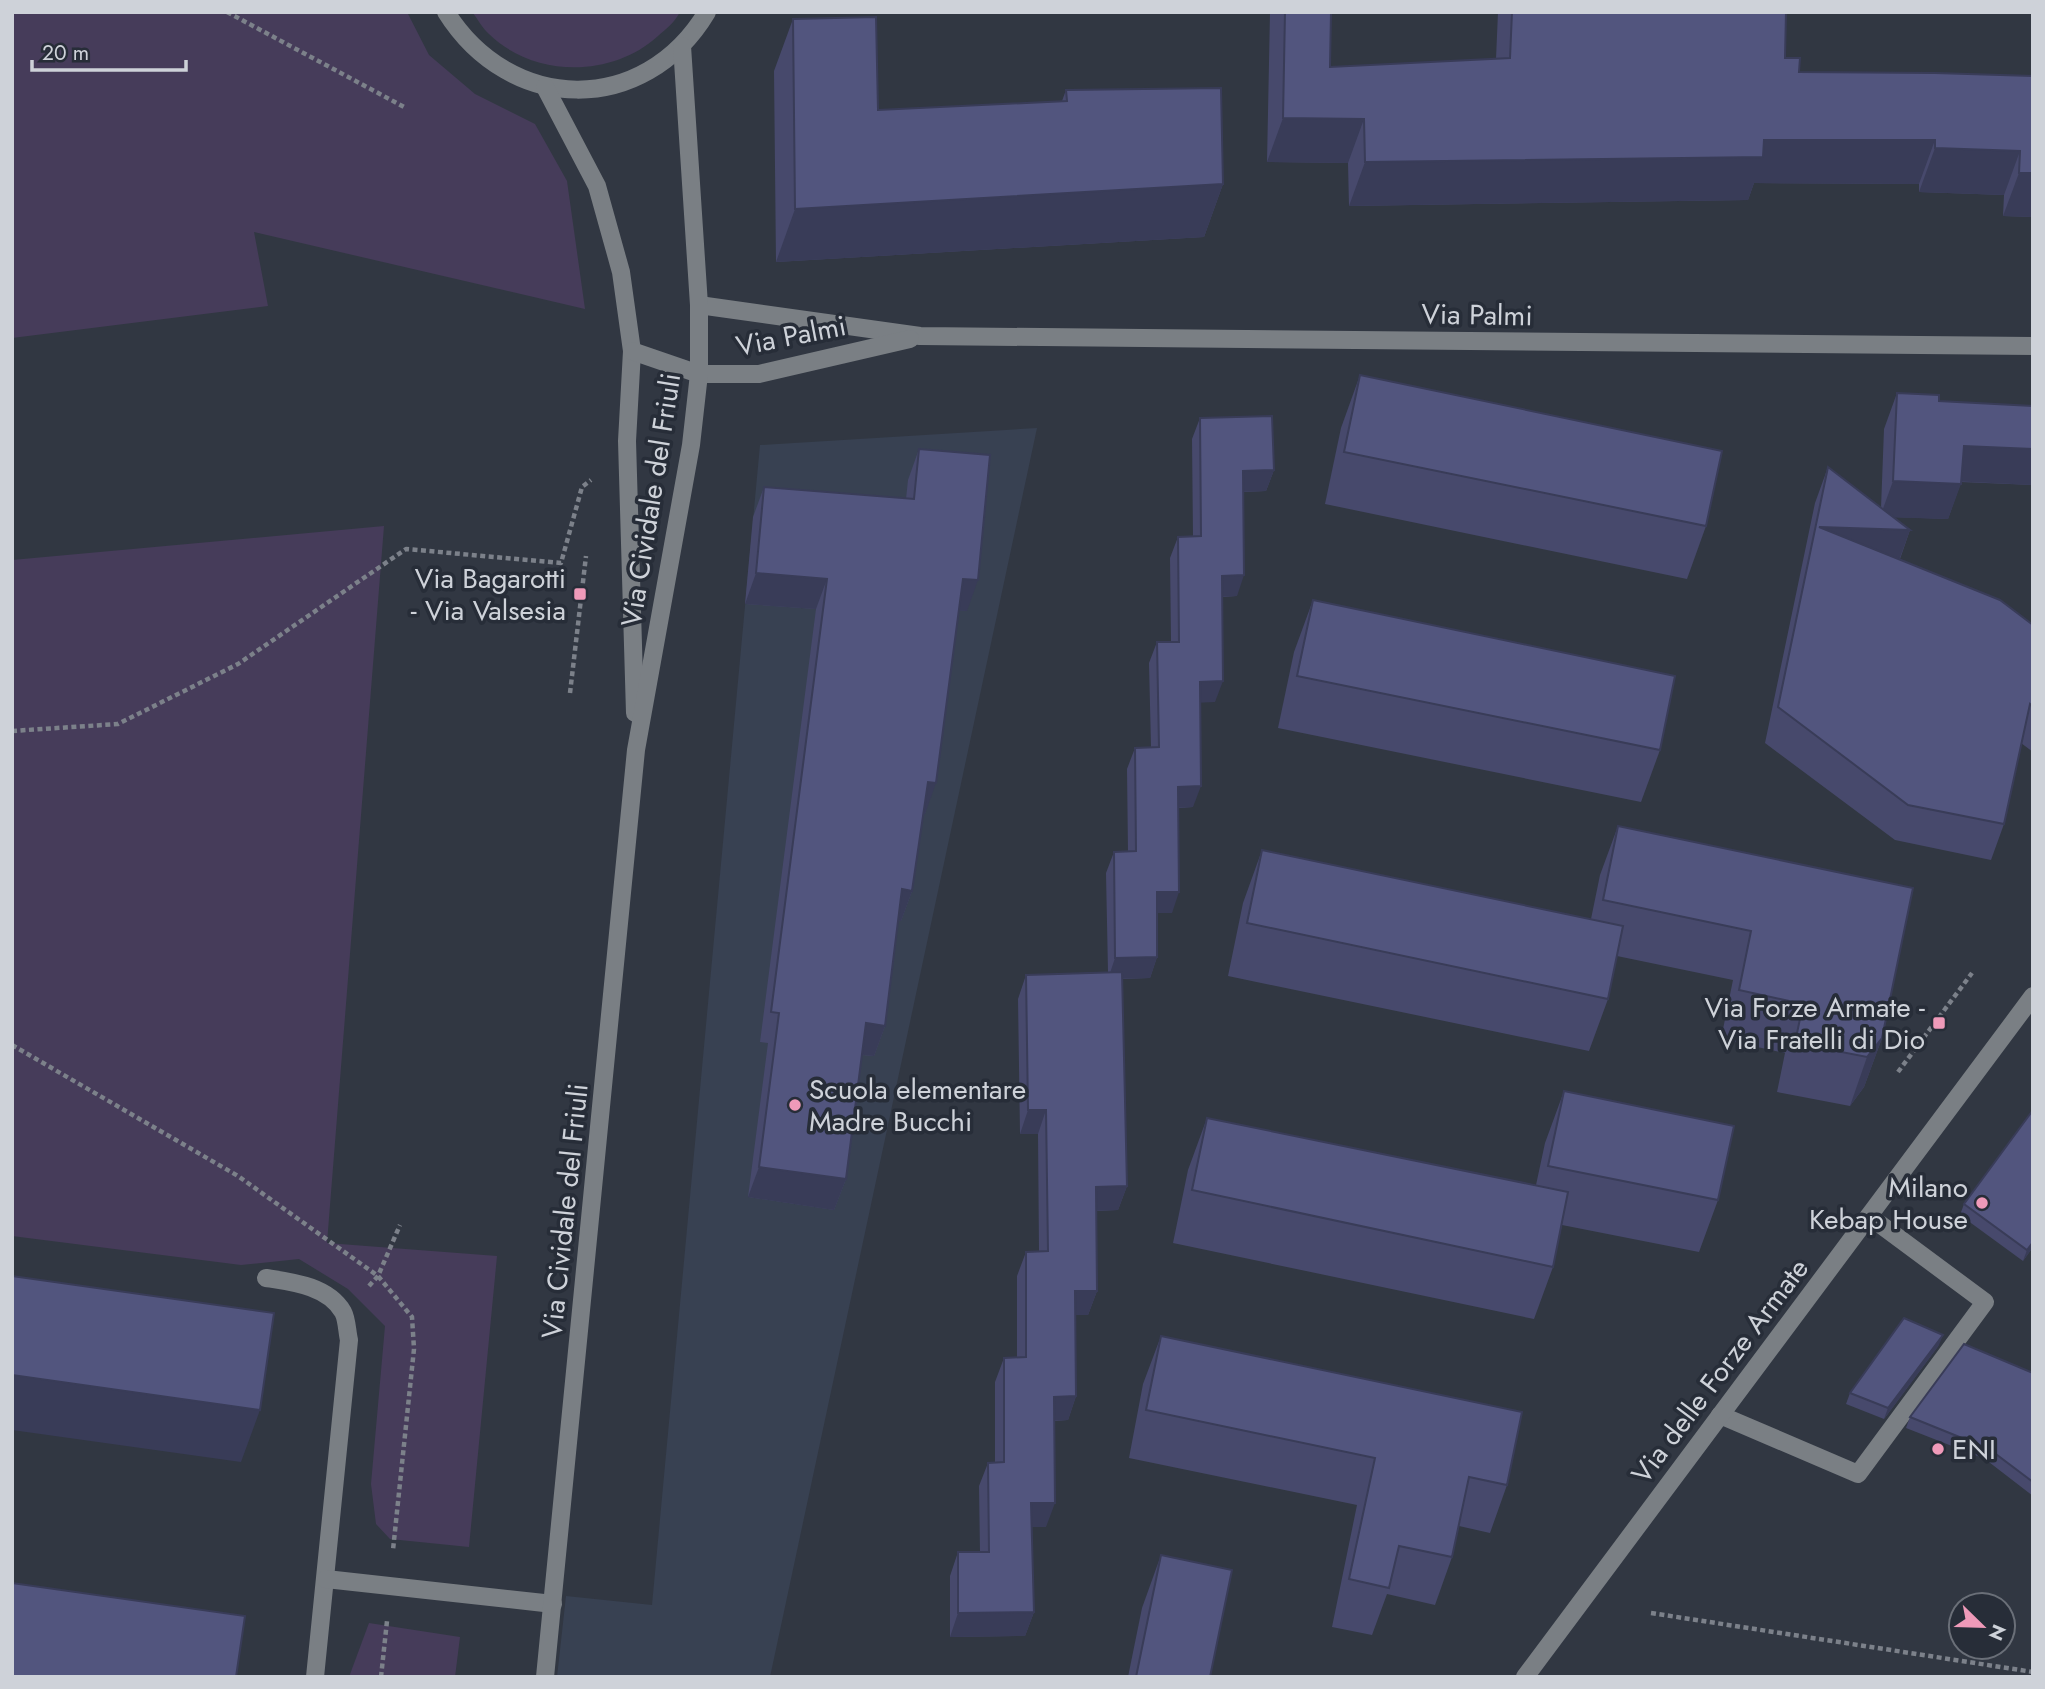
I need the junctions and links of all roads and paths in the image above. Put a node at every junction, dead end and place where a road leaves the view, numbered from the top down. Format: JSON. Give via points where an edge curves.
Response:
{"nodes":[{"id":1,"x":227,"y":12,"type":"edge"},
{"id":2,"x":446,"y":12,"type":"edge"},
{"id":3,"x":707,"y":12,"type":"edge"},
{"id":4,"x":682,"y":46,"type":"junction"},
{"id":5,"x":545,"y":87,"type":"junction"},
{"id":6,"x":406,"y":108,"type":"dead end"},
{"id":7,"x":699,"y":305,"type":"junction"},
{"id":8,"x":920,"y":337,"type":"junction"},
{"id":9,"x":2033,"y":346,"type":"edge"},
{"id":10,"x":632,"y":351,"type":"junction"},
{"id":11,"x":699,"y":374,"type":"junction"},
{"id":12,"x":627,"y":441,"type":"junction"},
{"id":13,"x":586,"y":556,"type":"dead end"},
{"id":14,"x":570,"y":693,"type":"dead end"},
{"id":15,"x":12,"y":730,"type":"edge"},
{"id":16,"x":636,"y":750,"type":"junction"},
{"id":17,"x":1972,"y":973,"type":"dead end"},
{"id":18,"x":2033,"y":996,"type":"edge"},
{"id":19,"x":12,"y":1045,"type":"edge"},
{"id":20,"x":1898,"y":1072,"type":"dead end"},
{"id":21,"x":1869,"y":1216,"type":"junction"},
{"id":22,"x":400,"y":1225,"type":"dead end"},
{"id":23,"x":379,"y":1276,"type":"junction"},
{"id":24,"x":266,"y":1278,"type":"dead end"},
{"id":25,"x":343,"y":1312,"type":"junction"},
{"id":26,"x":1720,"y":1415,"type":"junction"},
{"id":27,"x":326,"y":1579,"type":"junction"},
{"id":28,"x":390,"y":1586,"type":"junction"},
{"id":29,"x":553,"y":1604,"type":"junction"},
{"id":30,"x":1651,"y":1613,"type":"dead end"},
{"id":31,"x":2033,"y":1672,"type":"edge"},
{"id":32,"x":315,"y":1677,"type":"edge"},
{"id":33,"x":381,"y":1677,"type":"edge"},
{"id":34,"x":545,"y":1677,"type":"edge"},
{"id":35,"x":1525,"y":1677,"type":"edge"}],
"edges":[{"from":1,"to":6,"type":"path"},
{"from":2,"to":5,"type":"street","via":[[466,41],[494,65]]},
{"from":3,"to":4,"type":"street"},
{"from":4,"to":5,"type":"street","via":[[644,74],[609,87]]},
{"from":4,"to":7,"type":"street","name":"Via Cividale del Friuli"},
{"from":5,"to":10,"type":"street","name":"Via Cividale del Friuli","via":[[597,186],[621,272]]},
{"from":7,"to":8,"type":"street","name":"Via Palmi"},
{"from":7,"to":11,"type":"street","name":"Via Cividale del Friuli"},
{"from":8,"to":9,"type":"street","name":"Via Palmi"},
{"from":8,"to":11,"type":"street","name":"Via Palmi","via":[[759,374]]},
{"from":10,"to":11,"type":"street","name":"Via Palmi"},
{"from":10,"to":12,"type":"street","name":"Via Cividale del Friuli"},
{"from":11,"to":16,"type":"street","name":"Via Cividale del Friuli","via":[[691,445]]},
{"from":12,"to":15,"type":"path","via":[[583,487],[561,563],[405,548],[238,664],[118,724]]},
{"from":12,"to":16,"type":"street","name":"Via Cividale del Friuli"},
{"from":13,"to":14,"type":"path"},
{"from":16,"to":29,"type":"street","name":"Via Cividale del Friuli"},
{"from":17,"to":20,"type":"path"},
{"from":18,"to":21,"type":"street","name":"Via delle Forze Armate"},
{"from":19,"to":23,"type":"path","via":[[238,1176]]},
{"from":21,"to":26,"type":"street","name":"Via delle Forze Armate"},
{"from":21,"to":26,"type":"street","via":[[1985,1302],[1858,1474]]},
{"from":22,"to":23,"type":"path"},
{"from":23,"to":25,"type":"path"},
{"from":23,"to":28,"type":"path","via":[[412,1317],[414,1349]]},
{"from":24,"to":25,"type":"street","via":[[299,1282],[324,1294]]},
{"from":25,"to":27,"type":"street","via":[[349,1340]]},
{"from":26,"to":35,"type":"street","name":"Via delle Forze Armate"},
{"from":27,"to":28,"type":"street"},
{"from":27,"to":32,"type":"street"},
{"from":28,"to":29,"type":"street"},
{"from":28,"to":33,"type":"path"},
{"from":29,"to":34,"type":"street","name":"Via Cividale del Friuli"},
{"from":30,"to":31,"type":"path"}]}
